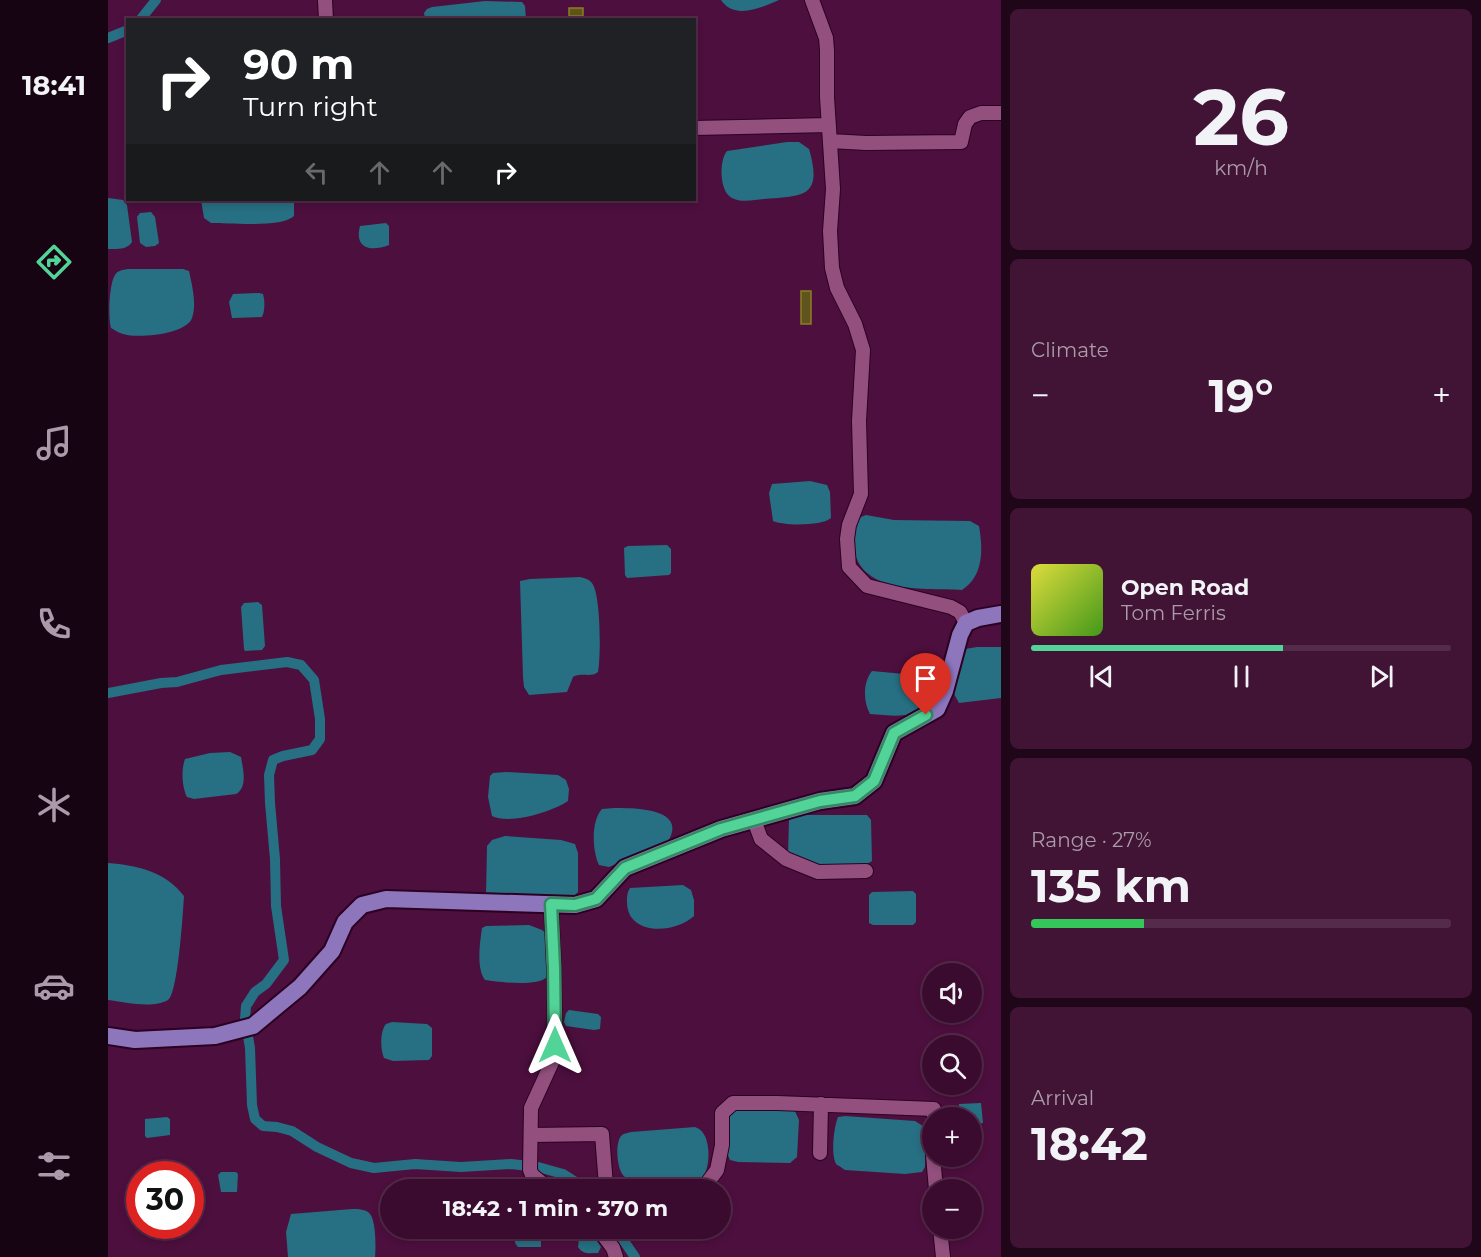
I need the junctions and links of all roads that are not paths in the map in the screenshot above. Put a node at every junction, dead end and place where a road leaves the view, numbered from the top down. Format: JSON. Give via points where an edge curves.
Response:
{"nodes":[{"id":1,"x":324,"y":0,"type":"edge"},
{"id":2,"x":812,"y":0,"type":"edge"},
{"id":3,"x":326,"y":18,"type":"edge"},
{"id":4,"x":1001,"y":112,"type":"edge"},
{"id":5,"x":829,"y":125,"type":"junction"},
{"id":6,"x":696,"y":128,"type":"edge"},
{"id":7,"x":830,"y":141,"type":"junction"},
{"id":8,"x":1001,"y":614,"type":"edge"},
{"id":9,"x":966,"y":623,"type":"junction"},
{"id":10,"x":754,"y":820,"type":"junction"},
{"id":11,"x":866,"y":871,"type":"dead end"},
{"id":12,"x":551,"y":904,"type":"junction"},
{"id":13,"x":108,"y":1036,"type":"edge"},
{"id":14,"x":821,"y":1104,"type":"junction"},
{"id":15,"x":922,"y":1108,"type":"edge"},
{"id":16,"x":531,"y":1135,"type":"junction"},
{"id":17,"x":820,"y":1153,"type":"dead end"},
{"id":18,"x":537,"y":1179,"type":"edge"},
{"id":19,"x":605,"y":1179,"type":"edge"},
{"id":20,"x":710,"y":1179,"type":"edge"},
{"id":21,"x":606,"y":1239,"type":"edge"},
{"id":22,"x":941,"y":1239,"type":"edge"},
{"id":23,"x":616,"y":1257,"type":"edge"},
{"id":24,"x":943,"y":1257,"type":"edge"}],
"edges":[{"from":1,"to":3,"type":"street"},
{"from":2,"to":5,"type":"street","via":[[826,38]]},
{"from":4,"to":7,"type":"street","via":[[970,117],[961,142]]},
{"from":5,"to":6,"type":"street"},
{"from":5,"to":7,"type":"street"},
{"from":7,"to":9,"type":"street","via":[[832,268],[863,350],[859,421],[861,494],[849,525],[849,567],[867,586],[951,607],[960,612]]},
{"from":8,"to":9,"type":"main road"},
{"from":9,"to":10,"type":"main road","via":[[937,709],[894,733],[874,781],[855,796],[820,801]]},
{"from":10,"to":11,"type":"street","via":[[761,839],[786,859],[818,872]]},
{"from":10,"to":12,"type":"main road","via":[[721,829],[625,868],[596,899],[575,905]]},
{"from":12,"to":13,"type":"main road","via":[[386,899],[362,905],[345,922],[332,951],[300,987],[246,1027],[215,1036],[135,1040]]},
{"from":12,"to":16,"type":"street","via":[[555,1045],[553,1060],[531,1108]]},
{"from":14,"to":15,"type":"street"},
{"from":14,"to":17,"type":"street"},
{"from":14,"to":20,"type":"street","via":[[733,1103],[722,1113],[722,1145],[717,1170]]},
{"from":16,"to":18,"type":"street","via":[[530,1170]]},
{"from":16,"to":19,"type":"street","via":[[602,1134]]},
{"from":21,"to":23,"type":"street"},
{"from":22,"to":24,"type":"street"}]}
